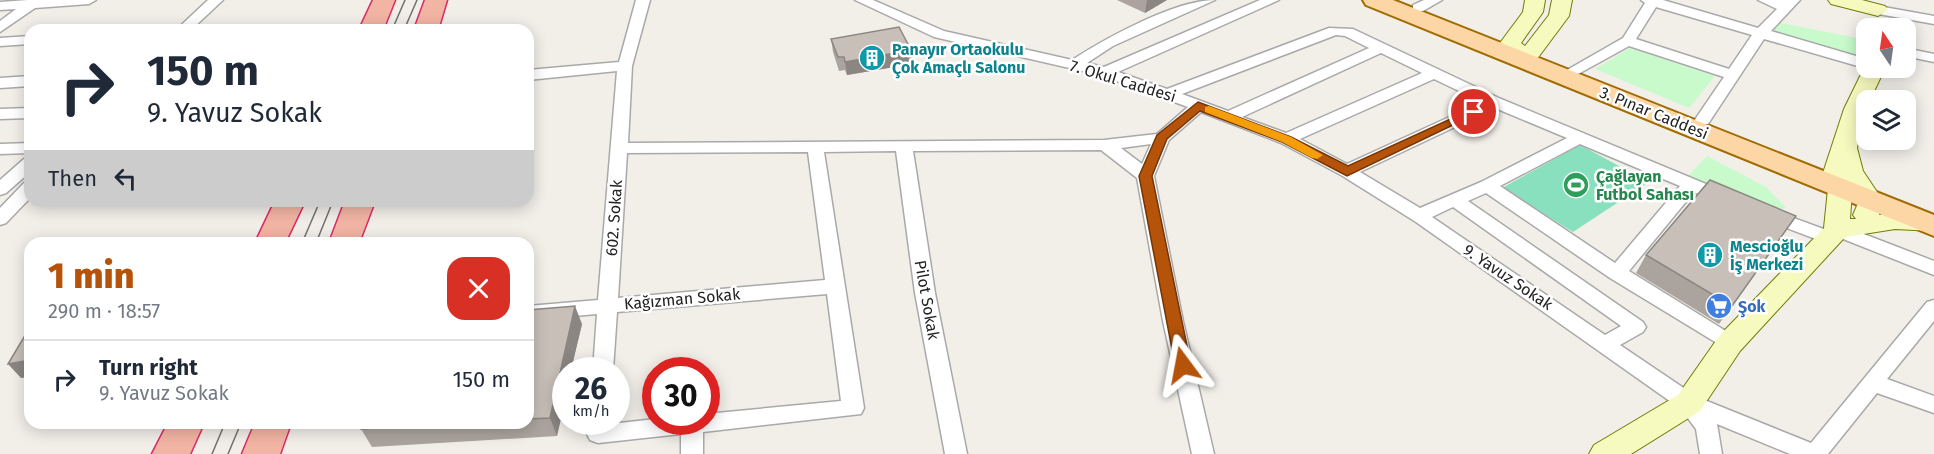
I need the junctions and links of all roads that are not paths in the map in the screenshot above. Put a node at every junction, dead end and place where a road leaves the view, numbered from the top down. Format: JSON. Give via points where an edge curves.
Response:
{"nodes":[{"id":1,"x":89,"y":0,"type":"edge"},
{"id":2,"x":216,"y":0,"type":"edge"},
{"id":3,"x":384,"y":0,"type":"edge"},
{"id":4,"x":436,"y":0,"type":"edge"},
{"id":5,"x":643,"y":0,"type":"edge"},
{"id":6,"x":862,"y":0,"type":"edge"},
{"id":7,"x":1208,"y":0,"type":"edge"},
{"id":8,"x":1272,"y":0,"type":"edge"},
{"id":9,"x":1374,"y":0,"type":"edge"},
{"id":10,"x":1535,"y":0,"type":"edge"},
{"id":11,"x":1562,"y":0,"type":"edge"},
{"id":12,"x":1765,"y":0,"type":"edge"},
{"id":13,"x":1838,"y":0,"type":"edge"},
{"id":14,"x":1651,"y":1,"type":"edge"},
{"id":15,"x":1417,"y":3,"type":"edge"},
{"id":16,"x":31,"y":4,"type":"junction"},
{"id":17,"x":1789,"y":4,"type":"edge"},
{"id":18,"x":0,"y":6,"type":"edge"},
{"id":19,"x":1877,"y":13,"type":"edge"},
{"id":20,"x":1934,"y":20,"type":"edge"},
{"id":21,"x":190,"y":24,"type":"edge"},
{"id":22,"x":374,"y":24,"type":"edge"},
{"id":23,"x":428,"y":24,"type":"edge"},
{"id":24,"x":0,"y":28,"type":"edge"},
{"id":25,"x":1761,"y":33,"type":"junction"},
{"id":26,"x":24,"y":40,"type":"edge"},
{"id":27,"x":0,"y":42,"type":"edge"},
{"id":28,"x":1628,"y":42,"type":"junction"},
{"id":29,"x":1381,"y":48,"type":"junction"},
{"id":30,"x":1916,"y":54,"type":"edge"},
{"id":31,"x":1526,"y":55,"type":"junction"},
{"id":32,"x":1934,"y":58,"type":"edge"},
{"id":33,"x":1856,"y":61,"type":"edge"},
{"id":34,"x":1074,"y":65,"type":"junction"},
{"id":35,"x":625,"y":66,"type":"junction"},
{"id":36,"x":1575,"y":70,"type":"junction"},
{"id":37,"x":1105,"y":72,"type":"junction"},
{"id":38,"x":1434,"y":73,"type":"junction"},
{"id":39,"x":534,"y":74,"type":"edge"},
{"id":40,"x":1733,"y":75,"type":"junction"},
{"id":41,"x":1869,"y":78,"type":"edge"},
{"id":42,"x":24,"y":81,"type":"edge"},
{"id":43,"x":0,"y":83,"type":"edge"},
{"id":44,"x":1169,"y":94,"type":"junction"},
{"id":45,"x":1495,"y":102,"type":"junction"},
{"id":46,"x":1198,"y":106,"type":"junction"},
{"id":47,"x":24,"y":113,"type":"edge"},
{"id":48,"x":0,"y":114,"type":"edge"},
{"id":49,"x":1230,"y":116,"type":"junction"},
{"id":50,"x":1702,"y":121,"type":"junction"},
{"id":51,"x":1162,"y":138,"type":"junction"},
{"id":52,"x":1579,"y":138,"type":"junction"},
{"id":53,"x":1287,"y":139,"type":"junction"},
{"id":54,"x":1104,"y":145,"type":"junction"},
{"id":55,"x":815,"y":146,"type":"junction"},
{"id":56,"x":904,"y":146,"type":"junction"},
{"id":57,"x":619,"y":147,"type":"junction"},
{"id":58,"x":24,"y":148,"type":"edge"},
{"id":59,"x":0,"y":149,"type":"edge"},
{"id":60,"x":24,"y":168,"type":"edge"},
{"id":61,"x":1347,"y":171,"type":"junction"},
{"id":62,"x":1802,"y":174,"type":"junction"},
{"id":63,"x":1145,"y":176,"type":"junction"},
{"id":64,"x":1487,"y":186,"type":"junction"},
{"id":65,"x":1689,"y":186,"type":"junction"},
{"id":66,"x":1851,"y":187,"type":"junction"},
{"id":67,"x":0,"y":189,"type":"edge"},
{"id":68,"x":24,"y":193,"type":"edge"},
{"id":69,"x":1455,"y":200,"type":"junction"},
{"id":70,"x":287,"y":207,"type":"edge"},
{"id":71,"x":358,"y":207,"type":"edge"},
{"id":72,"x":1418,"y":216,"type":"junction"},
{"id":73,"x":1928,"y":217,"type":"edge"},
{"id":74,"x":0,"y":219,"type":"edge"},
{"id":75,"x":1843,"y":231,"type":"junction"},
{"id":76,"x":273,"y":237,"type":"edge"},
{"id":77,"x":346,"y":237,"type":"edge"},
{"id":78,"x":1934,"y":268,"type":"edge"},
{"id":79,"x":1617,"y":273,"type":"junction"},
{"id":80,"x":836,"y":286,"type":"junction"},
{"id":81,"x":608,"y":305,"type":"junction"},
{"id":82,"x":534,"y":311,"type":"edge"},
{"id":83,"x":1930,"y":318,"type":"edge"},
{"id":84,"x":1730,"y":343,"type":"junction"},
{"id":85,"x":1605,"y":344,"type":"junction"},
{"id":86,"x":604,"y":357,"type":"edge"},
{"id":87,"x":1871,"y":382,"type":"junction"},
{"id":88,"x":1689,"y":403,"type":"junction"},
{"id":89,"x":1934,"y":405,"type":"edge"},
{"id":90,"x":720,"y":422,"type":"edge"},
{"id":91,"x":183,"y":429,"type":"edge"},
{"id":92,"x":271,"y":429,"type":"edge"},
{"id":93,"x":692,"y":435,"type":"edge"},
{"id":94,"x":171,"y":454,"type":"edge"},
{"id":95,"x":261,"y":454,"type":"edge"},
{"id":96,"x":692,"y":454,"type":"edge"},
{"id":97,"x":956,"y":454,"type":"edge"},
{"id":98,"x":1203,"y":454,"type":"edge"},
{"id":99,"x":1605,"y":454,"type":"edge"},
{"id":100,"x":1711,"y":454,"type":"edge"},
{"id":101,"x":1815,"y":454,"type":"edge"}],
"edges":[{"from":1,"to":16,"type":"street"},
{"from":2,"to":21,"type":"street"},
{"from":3,"to":22,"type":"highway"},
{"from":4,"to":23,"type":"highway"},
{"from":5,"to":35,"type":"street","name":"602. Sokak"},
{"from":6,"to":34,"type":"street","name":"7. Okul Caddesi","via":[[939,34]]},
{"from":7,"to":34,"type":"street","via":[[1108,43]]},
{"from":8,"to":37,"type":"street"},
{"from":9,"to":31,"type":"main road","name":"3. Pınar Caddesi","via":[[1459,34]]},
{"from":10,"to":31,"type":"main road"},
{"from":11,"to":31,"type":"main road","via":[[1559,16]]},
{"from":12,"to":17,"type":"street"},
{"from":13,"to":19,"type":"main road"},
{"from":14,"to":25,"type":"street"},
{"from":14,"to":28,"type":"street"},
{"from":15,"to":31,"type":"main road"},
{"from":16,"to":18,"type":"street"},
{"from":16,"to":24,"type":"street"},
{"from":17,"to":25,"type":"street"},
{"from":19,"to":20,"type":"street"},
{"from":25,"to":33,"type":"street"},
{"from":25,"to":40,"type":"street"},
{"from":26,"to":27,"type":"street"},
{"from":28,"to":36,"type":"street"},
{"from":28,"to":40,"type":"street"},
{"from":29,"to":38,"type":"street"},
{"from":29,"to":44,"type":"street","via":[[1348,32],[1334,31]]},
{"from":29,"to":49,"type":"street"},
{"from":30,"to":32,"type":"street"},
{"from":31,"to":36,"type":"main road"},
{"from":31,"to":62,"type":"main road","name":"3. Pınar Caddesi"},
{"from":34,"to":37,"type":"street","name":"7. Okul Caddesi"},
{"from":35,"to":39,"type":"street"},
{"from":35,"to":57,"type":"street","name":"602. Sokak"},
{"from":36,"to":50,"type":"main road"},
{"from":37,"to":44,"type":"street","name":"7. Okul Caddesi"},
{"from":38,"to":45,"type":"street"},
{"from":38,"to":53,"type":"street"},
{"from":40,"to":50,"type":"street"},
{"from":41,"to":66,"type":"main road","via":[[1855,109],[1845,148]]},
{"from":42,"to":43,"type":"street"},
{"from":44,"to":46,"type":"street","name":"7. Okul Caddesi"},
{"from":45,"to":52,"type":"street"},
{"from":45,"to":61,"type":"street"},
{"from":46,"to":49,"type":"street","name":"9. Yavuz Sokak"},
{"from":46,"to":51,"type":"street","name":"7. Okul Caddesi"},
{"from":47,"to":48,"type":"street"},
{"from":49,"to":53,"type":"street","name":"9. Yavuz Sokak"},
{"from":50,"to":66,"type":"main road"},
{"from":51,"to":54,"type":"street"},
{"from":51,"to":63,"type":"street","name":"7. Okul Caddesi"},
{"from":52,"to":64,"type":"street"},
{"from":52,"to":65,"type":"street"},
{"from":53,"to":61,"type":"street","name":"9. Yavuz Sokak"},
{"from":54,"to":56,"type":"street"},
{"from":54,"to":63,"type":"street"},
{"from":55,"to":56,"type":"street"},
{"from":55,"to":57,"type":"street"},
{"from":55,"to":80,"type":"street"},
{"from":56,"to":97,"type":"street","name":"Pilot Sokak","via":[[925,293]]},
{"from":57,"to":81,"type":"street","name":"602. Sokak"},
{"from":58,"to":59,"type":"street"},
{"from":60,"to":67,"type":"street"},
{"from":61,"to":72,"type":"street","name":"9. Yavuz Sokak"},
{"from":62,"to":66,"type":"main road","name":"3. Pınar Caddesi"},
{"from":62,"to":75,"type":"main road","via":[[1820,191]]},
{"from":63,"to":98,"type":"street"},
{"from":64,"to":69,"type":"street"},
{"from":64,"to":79,"type":"street"},
{"from":65,"to":75,"type":"street","via":[[1748,208]]},
{"from":65,"to":79,"type":"street"},
{"from":66,"to":73,"type":"main road","name":"3. Pınar Caddesi"},
{"from":66,"to":75,"type":"main road"},
{"from":66,"to":75,"type":"main road"},
{"from":68,"to":74,"type":"street"},
{"from":69,"to":72,"type":"street"},
{"from":69,"to":85,"type":"street","via":[[1636,327]]},
{"from":70,"to":76,"type":"highway"},
{"from":71,"to":77,"type":"highway"},
{"from":72,"to":85,"type":"street","name":"9. Yavuz Sokak"},
{"from":73,"to":75,"type":"main road"},
{"from":75,"to":78,"type":"street"},
{"from":75,"to":84,"type":"main road"},
{"from":79,"to":84,"type":"street"},
{"from":80,"to":81,"type":"street","name":"Kağızman Sokak"},
{"from":80,"to":90,"type":"street","via":[[853,408]]},
{"from":81,"to":82,"type":"street","name":"Kağızman Sokak"},
{"from":81,"to":86,"type":"street","name":"602. Sokak"},
{"from":83,"to":87,"type":"street"},
{"from":84,"to":88,"type":"main road"},
{"from":85,"to":88,"type":"street","name":"9. Yavuz Sokak"},
{"from":87,"to":89,"type":"street"},
{"from":87,"to":101,"type":"street"},
{"from":88,"to":99,"type":"main road"},
{"from":88,"to":100,"type":"street","via":[[1707,426]]},
{"from":88,"to":101,"type":"street","name":"9. Yavuz Sokak"},
{"from":91,"to":94,"type":"highway"},
{"from":92,"to":95,"type":"highway"},
{"from":93,"to":96,"type":"street"}]}
